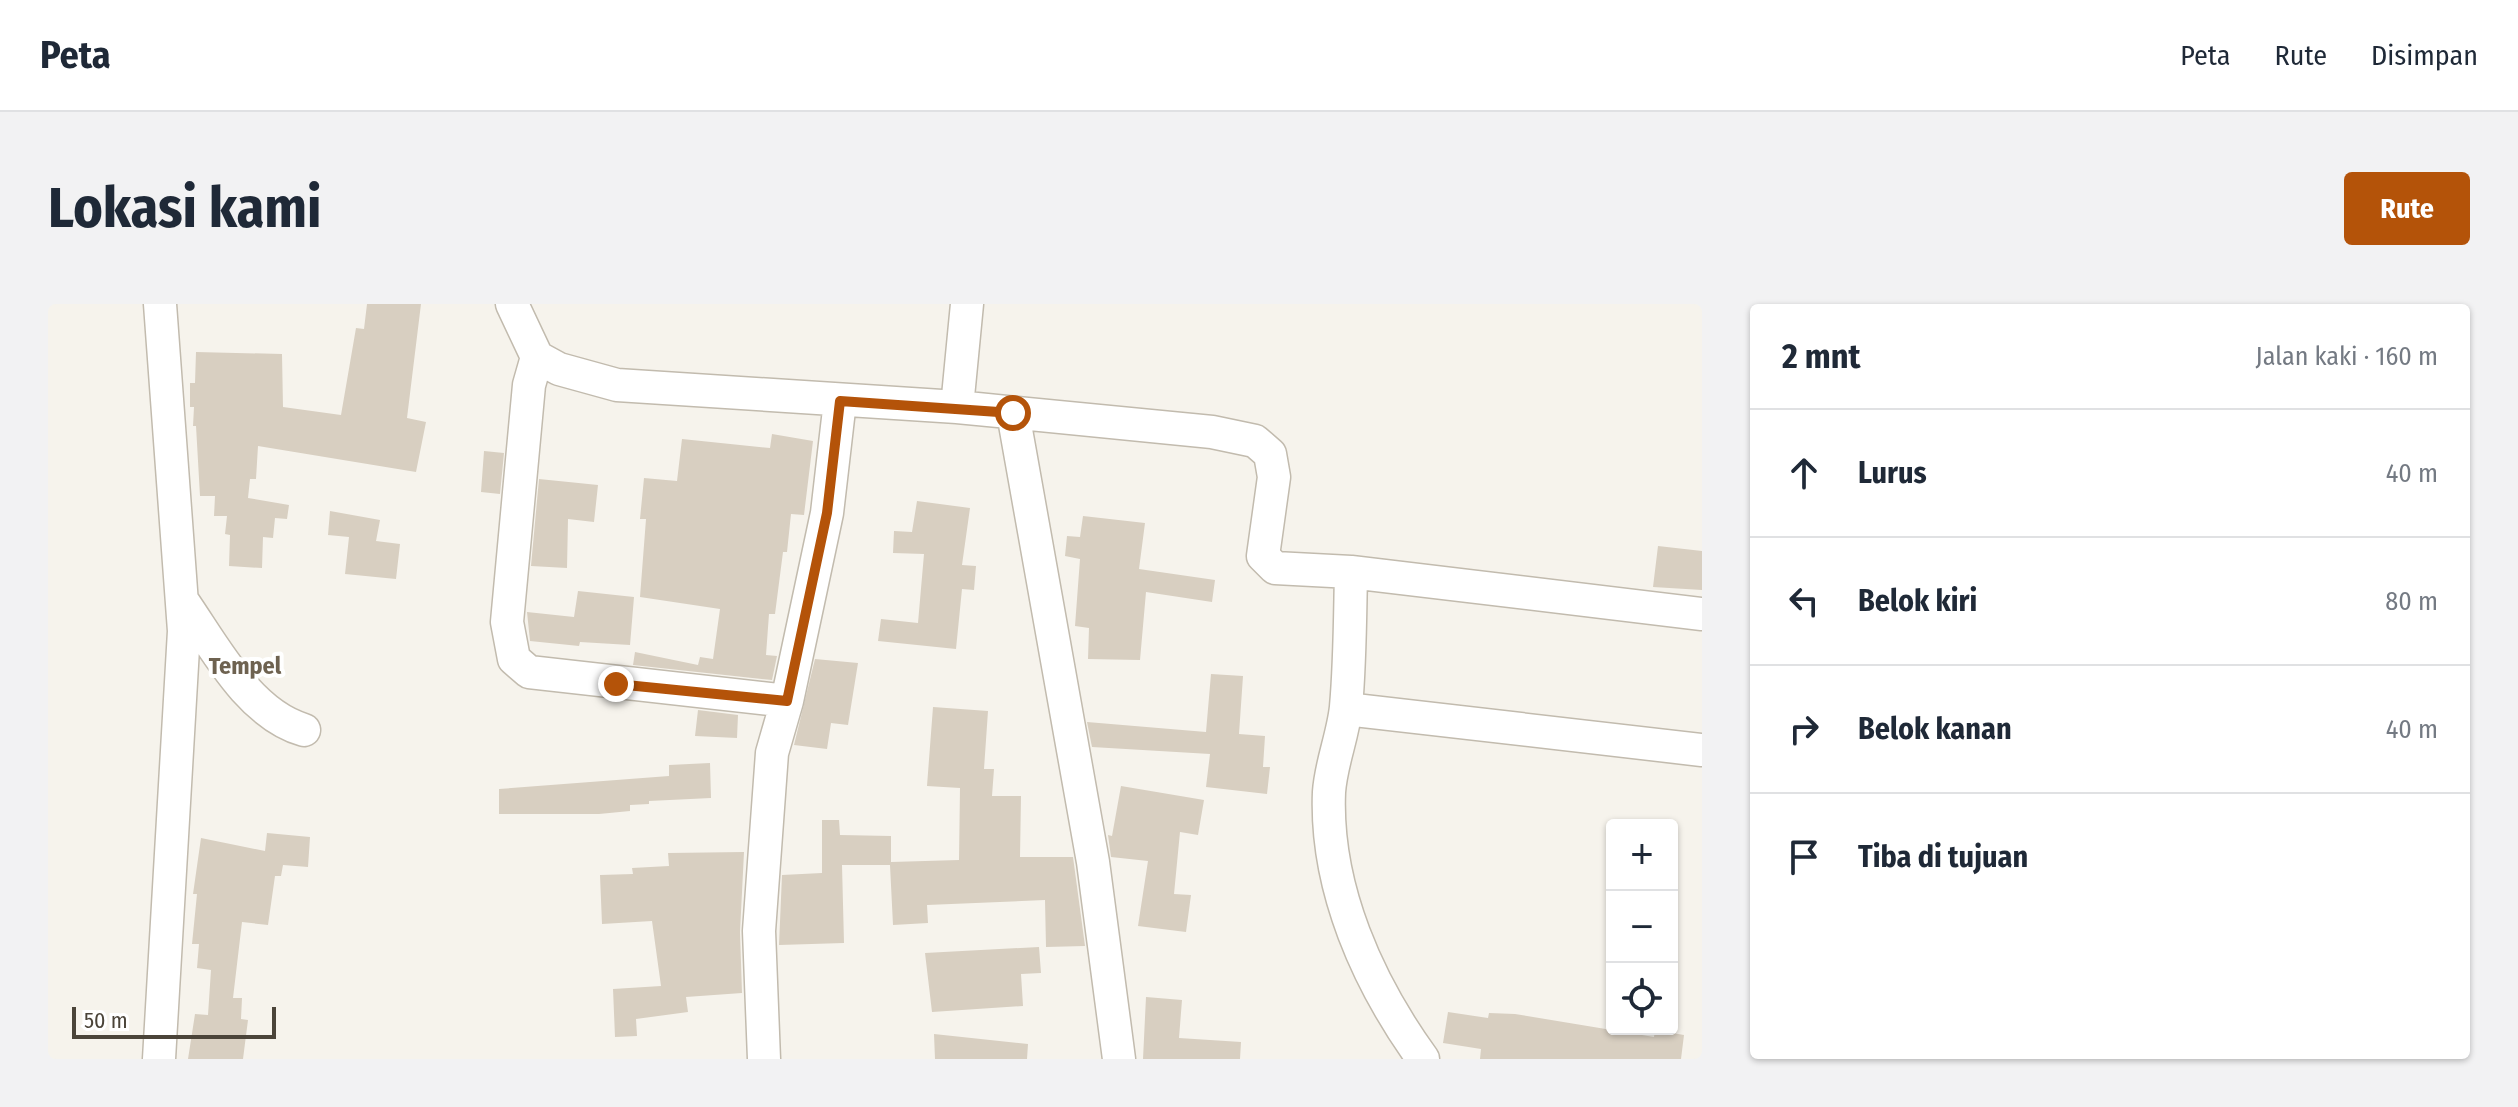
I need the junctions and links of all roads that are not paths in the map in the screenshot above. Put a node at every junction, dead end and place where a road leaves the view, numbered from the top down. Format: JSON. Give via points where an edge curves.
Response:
{"nodes":[{"id":1,"x":160,"y":304,"type":"edge"},
{"id":2,"x":512,"y":304,"type":"edge"},
{"id":3,"x":967,"y":304,"type":"edge"},
{"id":4,"x":537,"y":357,"type":"junction"},
{"id":5,"x":840,"y":401,"type":"junction"},
{"id":6,"x":957,"y":407,"type":"junction"},
{"id":7,"x":1013,"y":413,"type":"junction"},
{"id":8,"x":1351,"y":572,"type":"junction"},
{"id":9,"x":1702,"y":614,"type":"edge"},
{"id":10,"x":184,"y":617,"type":"junction"},
{"id":11,"x":787,"y":701,"type":"junction"},
{"id":12,"x":1346,"y":709,"type":"junction"},
{"id":13,"x":304,"y":730,"type":"dead end"},
{"id":14,"x":1702,"y":750,"type":"edge"},
{"id":15,"x":159,"y":1059,"type":"edge"},
{"id":16,"x":764,"y":1059,"type":"edge"},
{"id":17,"x":1119,"y":1059,"type":"edge"},
{"id":18,"x":1423,"y":1059,"type":"edge"}],
"edges":[{"from":1,"to":10,"type":"street"},
{"from":2,"to":4,"type":"street"},
{"from":3,"to":6,"type":"street"},
{"from":4,"to":5,"type":"street","via":[[559,369],[617,385]]},
{"from":4,"to":11,"type":"street","via":[[529,385],[507,622],[514,659],[529,672]]},
{"from":5,"to":6,"type":"street"},
{"from":5,"to":11,"type":"street","via":[[827,513]]},
{"from":6,"to":7,"type":"street"},
{"from":7,"to":8,"type":"street","via":[[1255,441],[1270,454],[1274,477],[1263,556],[1267,564]]},
{"from":7,"to":17,"type":"street","via":[[1093,862]]},
{"from":8,"to":9,"type":"street"},
{"from":8,"to":12,"type":"street"},
{"from":10,"to":13,"type":"street","via":[[254,698],[283,724]]},
{"from":10,"to":15,"type":"street"},
{"from":11,"to":16,"type":"street","via":[[772,753],[759,931]]},
{"from":12,"to":14,"type":"street"},
{"from":12,"to":18,"type":"street","via":[[1329,790],[1332,851],[1366,964],[1394,1019]]}]}
